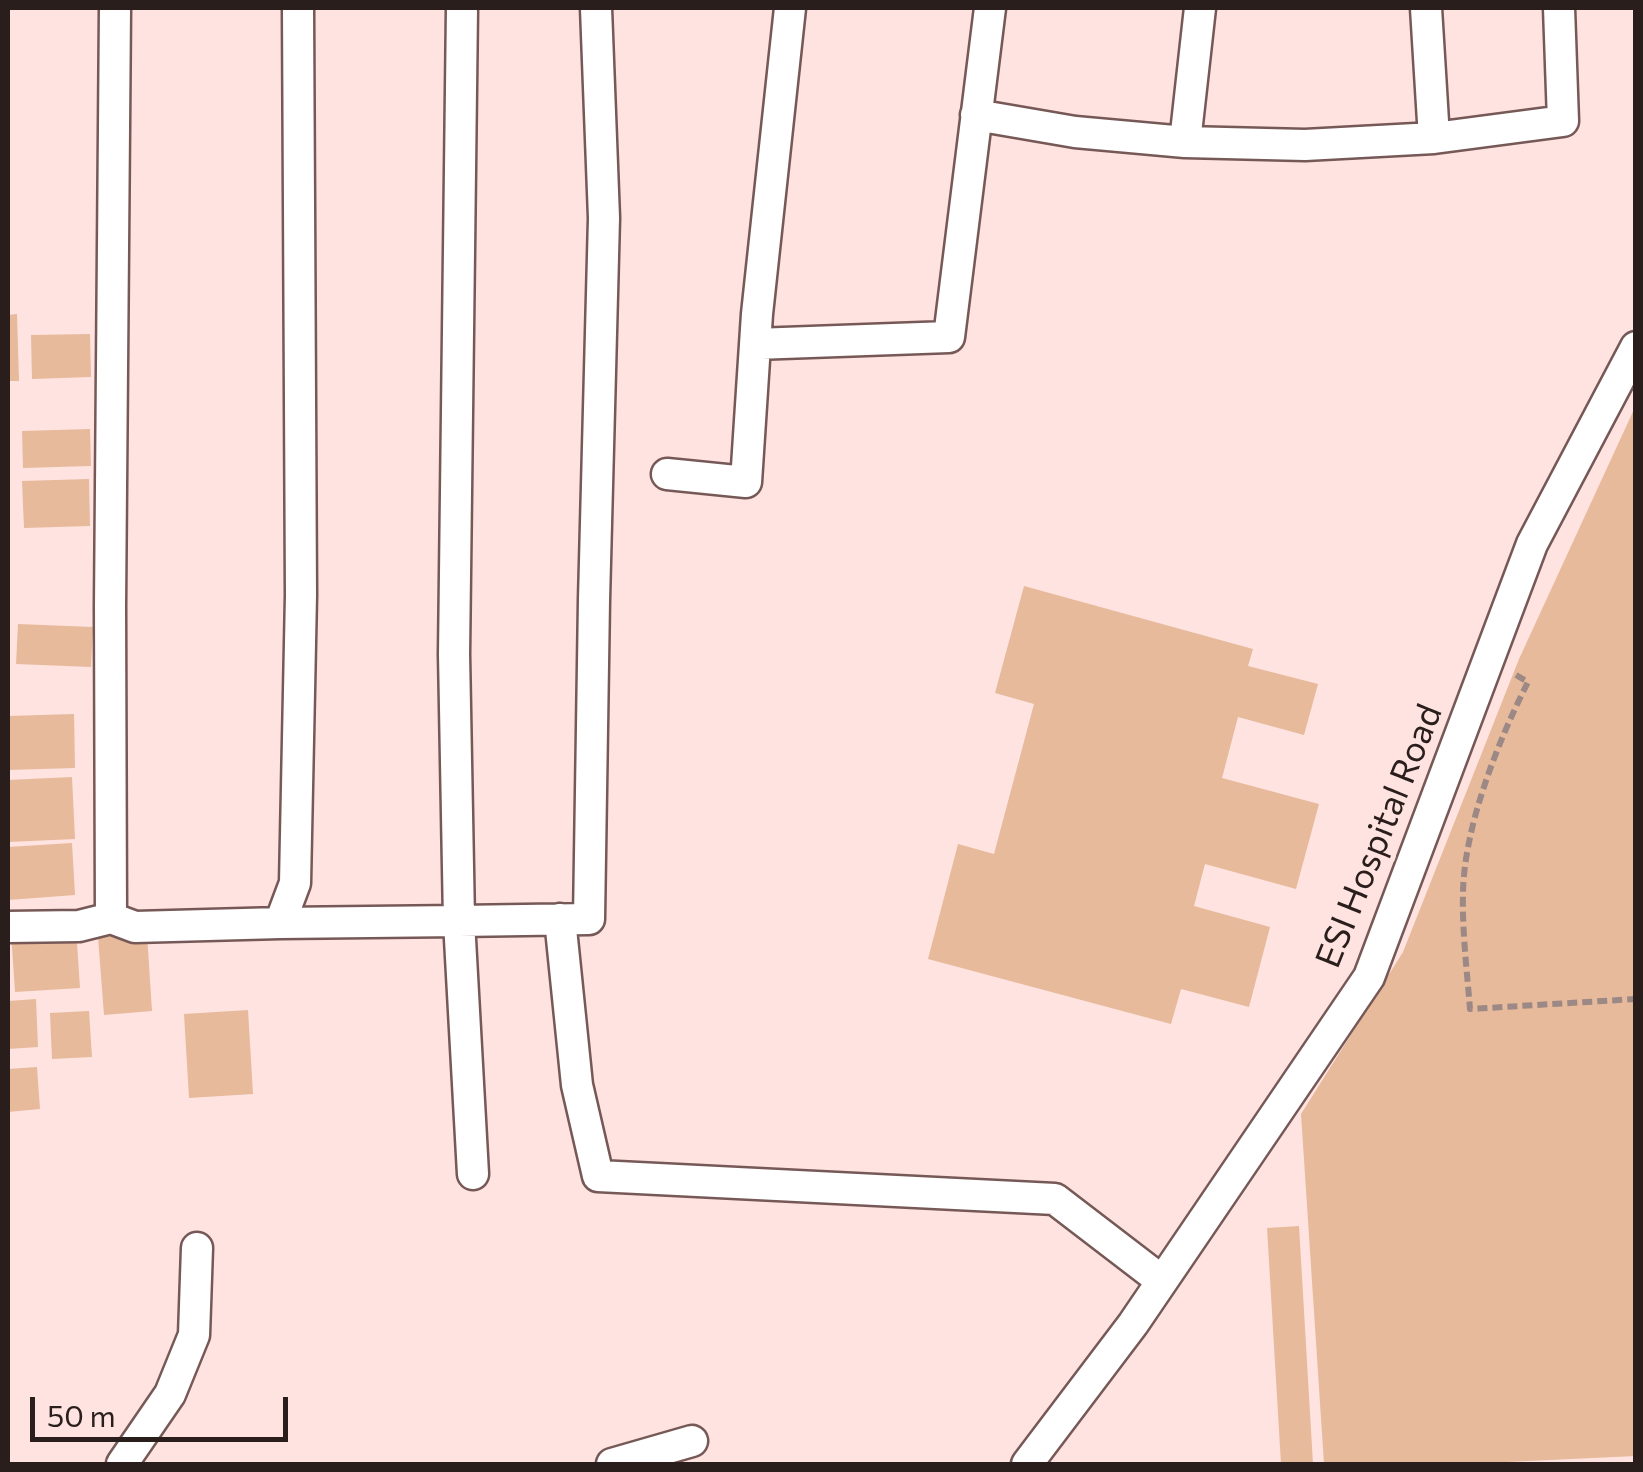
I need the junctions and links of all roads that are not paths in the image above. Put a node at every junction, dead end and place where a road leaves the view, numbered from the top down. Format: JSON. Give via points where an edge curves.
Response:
{"nodes":[{"id":1,"x":115,"y":8,"type":"edge"},
{"id":2,"x":298,"y":8,"type":"edge"},
{"id":3,"x":462,"y":8,"type":"edge"},
{"id":4,"x":596,"y":8,"type":"edge"},
{"id":5,"x":790,"y":8,"type":"edge"},
{"id":6,"x":990,"y":8,"type":"edge"},
{"id":7,"x":1200,"y":8,"type":"edge"},
{"id":8,"x":1426,"y":8,"type":"edge"},
{"id":9,"x":1559,"y":8,"type":"edge"},
{"id":10,"x":976,"y":115,"type":"junction"},
{"id":11,"x":1434,"y":138,"type":"junction"},
{"id":12,"x":1185,"y":142,"type":"junction"},
{"id":13,"x":755,"y":344,"type":"junction"},
{"id":14,"x":1636,"y":347,"type":"edge"},
{"id":15,"x":667,"y":474,"type":"dead end"},
{"id":16,"x":111,"y":918,"type":"junction"},
{"id":17,"x":560,"y":919,"type":"junction"},
{"id":18,"x":460,"y":920,"type":"junction"},
{"id":19,"x":280,"y":923,"type":"junction"},
{"id":20,"x":8,"y":927,"type":"edge"},
{"id":21,"x":474,"y":1174,"type":"dead end"},
{"id":22,"x":197,"y":1248,"type":"dead end"},
{"id":23,"x":1162,"y":1281,"type":"junction"},
{"id":24,"x":692,"y":1441,"type":"dead end"},
{"id":25,"x":122,"y":1464,"type":"edge"},
{"id":26,"x":612,"y":1464,"type":"edge"},
{"id":27,"x":1027,"y":1464,"type":"edge"}],
"edges":[{"from":1,"to":16,"type":"street"},
{"from":2,"to":19,"type":"street","via":[[296,883]]},
{"from":3,"to":18,"type":"street","via":[[454,654]]},
{"from":4,"to":17,"type":"street","via":[[604,218],[590,918]]},
{"from":5,"to":13,"type":"street"},
{"from":6,"to":10,"type":"street"},
{"from":7,"to":12,"type":"street"},
{"from":8,"to":11,"type":"street"},
{"from":9,"to":11,"type":"street","via":[[1563,121]]},
{"from":10,"to":12,"type":"street"},
{"from":10,"to":13,"type":"street","via":[[950,337]]},
{"from":11,"to":12,"type":"street"},
{"from":13,"to":15,"type":"street","via":[[746,482]]},
{"from":14,"to":23,"type":"street","name":"ESI Hospital Road","via":[[1532,544],[1369,977]]},
{"from":16,"to":19,"type":"street","via":[[135,927]]},
{"from":16,"to":20,"type":"street","via":[[80,926]]},
{"from":17,"to":18,"type":"street"},
{"from":17,"to":23,"type":"street","via":[[577,1085],[598,1176],[1055,1199]]},
{"from":18,"to":19,"type":"street"},
{"from":18,"to":21,"type":"street"},
{"from":22,"to":25,"type":"street","via":[[194,1335],[170,1394]]},
{"from":23,"to":27,"type":"street","name":"ESI Hospital Road"},
{"from":24,"to":26,"type":"street"}]}
